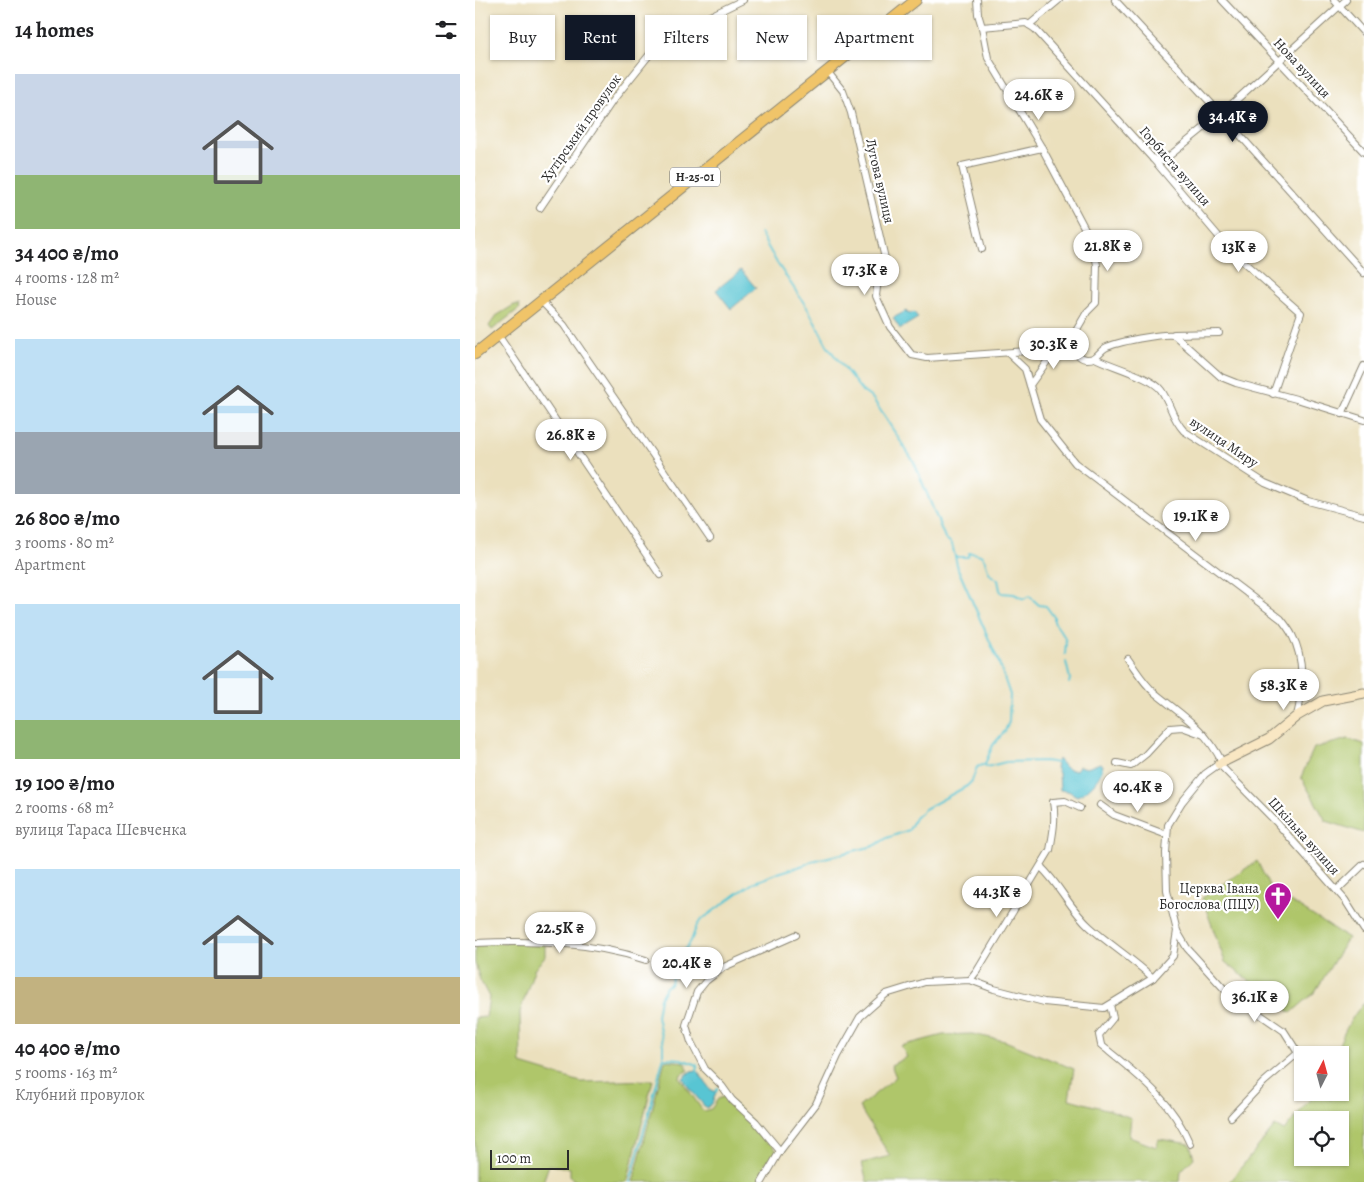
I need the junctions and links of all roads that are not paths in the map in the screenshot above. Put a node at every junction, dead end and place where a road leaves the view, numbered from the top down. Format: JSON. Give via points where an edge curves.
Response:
{"nodes":[{"id":1,"x":743,"y":0,"type":"edge"},
{"id":2,"x":916,"y":0,"type":"edge"},
{"id":3,"x":977,"y":0,"type":"edge"},
{"id":4,"x":1059,"y":0,"type":"edge"},
{"id":5,"x":1115,"y":0,"type":"edge"},
{"id":6,"x":1222,"y":0,"type":"edge"},
{"id":7,"x":1334,"y":0,"type":"edge"},
{"id":8,"x":1346,"y":0,"type":"edge"},
{"id":9,"x":1339,"y":6,"type":"junction"},
{"id":10,"x":1029,"y":25,"type":"junction"},
{"id":11,"x":983,"y":27,"type":"junction"},
{"id":12,"x":1364,"y":33,"type":"edge"},
{"id":13,"x":1279,"y":61,"type":"junction"},
{"id":14,"x":827,"y":70,"type":"junction"},
{"id":15,"x":1221,"y":114,"type":"junction"},
{"id":16,"x":1042,"y":148,"type":"junction"},
{"id":17,"x":1364,"y":152,"type":"edge"},
{"id":18,"x":1153,"y":159,"type":"junction"},
{"id":19,"x":540,"y":208,"type":"dead end"},
{"id":20,"x":982,"y":249,"type":"dead end"},
{"id":21,"x":1364,"y":273,"type":"edge"},
{"id":22,"x":541,"y":301,"type":"junction"},
{"id":23,"x":1219,"y":333,"type":"dead end"},
{"id":24,"x":1170,"y":334,"type":"junction"},
{"id":25,"x":498,"y":335,"type":"junction"},
{"id":26,"x":1069,"y":344,"type":"junction"},
{"id":27,"x":1057,"y":349,"type":"junction"},
{"id":28,"x":1008,"y":353,"type":"junction"},
{"id":29,"x":475,"y":354,"type":"edge"},
{"id":30,"x":1095,"y":358,"type":"junction"},
{"id":31,"x":1364,"y":366,"type":"edge"},
{"id":32,"x":1362,"y":378,"type":"edge"},
{"id":33,"x":1030,"y":385,"type":"junction"},
{"id":34,"x":1273,"y":394,"type":"junction"},
{"id":35,"x":1342,"y":414,"type":"junction"},
{"id":36,"x":1364,"y":420,"type":"edge"},
{"id":37,"x":1364,"y":516,"type":"edge"},
{"id":38,"x":710,"y":538,"type":"dead end"},
{"id":39,"x":660,"y":576,"type":"dead end"},
{"id":40,"x":1128,"y":659,"type":"dead end"},
{"id":41,"x":1364,"y":693,"type":"edge"},
{"id":42,"x":1297,"y":716,"type":"junction"},
{"id":43,"x":1205,"y":735,"type":"junction"},
{"id":44,"x":1221,"y":763,"type":"junction"},
{"id":45,"x":1117,"y":764,"type":"dead end"},
{"id":46,"x":1100,"y":805,"type":"dead end"},
{"id":47,"x":1080,"y":808,"type":"dead end"},
{"id":48,"x":1167,"y":835,"type":"junction"},
{"id":49,"x":1364,"y":864,"type":"edge"},
{"id":50,"x":1041,"y":868,"type":"junction"},
{"id":51,"x":1337,"y":890,"type":"junction"},
{"id":52,"x":1364,"y":930,"type":"edge"},
{"id":53,"x":1177,"y":931,"type":"junction"},
{"id":54,"x":796,"y":935,"type":"dead end"},
{"id":55,"x":475,"y":942,"type":"edge"},
{"id":56,"x":646,"y":960,"type":"dead end"},
{"id":57,"x":1153,"y":978,"type":"junction"},
{"id":58,"x":970,"y":980,"type":"junction"},
{"id":59,"x":1109,"y":1005,"type":"junction"},
{"id":60,"x":1231,"y":1117,"type":"dead end"},
{"id":61,"x":1190,"y":1144,"type":"dead end"},
{"id":62,"x":780,"y":1151,"type":"junction"},
{"id":63,"x":762,"y":1182,"type":"edge"}],
"edges":[{"from":1,"to":19,"type":"street","name":"Хутірський провулок","via":[[679,31],[650,54],[613,100]]},
{"from":2,"to":14,"type":"main road","number":"Н-25-01"},
{"from":3,"to":11,"type":"street"},
{"from":4,"to":10,"type":"street"},
{"from":5,"to":15,"type":"street"},
{"from":6,"to":13,"type":"street","name":"Нова вулиця"},
{"from":7,"to":9,"type":"street"},
{"from":8,"to":9,"type":"street"},
{"from":9,"to":12,"type":"street"},
{"from":9,"to":13,"type":"street"},
{"from":10,"to":11,"type":"street"},
{"from":10,"to":18,"type":"street","name":"Горбиста вулиця"},
{"from":11,"to":16,"type":"street","via":[[988,58]]},
{"from":13,"to":15,"type":"street"},
{"from":13,"to":17,"type":"street","name":"Нова вулиця"},
{"from":14,"to":22,"type":"main road","number":"Н-25-01"},
{"from":14,"to":28,"type":"street","name":"Лугова вулиця","via":[[843,92],[851,113],[887,267],[878,278],[876,296],[890,327],[912,355],[927,358]]},
{"from":15,"to":18,"type":"street","via":[[1163,162]]},
{"from":15,"to":21,"type":"street"},
{"from":16,"to":20,"type":"street","via":[[962,166]]},
{"from":16,"to":26,"type":"street","via":[[1093,244],[1097,265],[1096,302]]},
{"from":18,"to":34,"type":"street","name":"Горбиста вулиця","via":[[1231,251],[1301,313]]},
{"from":22,"to":25,"type":"main road","number":"Н-25-01"},
{"from":22,"to":38,"type":"street","via":[[564,325]]},
{"from":23,"to":24,"type":"street"},
{"from":24,"to":30,"type":"street","via":[[1119,343],[1105,348]]},
{"from":24,"to":34,"type":"street","via":[[1179,338],[1221,378]]},
{"from":25,"to":29,"type":"main road","number":"Н-25-01"},
{"from":25,"to":39,"type":"street"},
{"from":26,"to":27,"type":"street"},
{"from":26,"to":30,"type":"street","name":"вулиця Миру","via":[[1084,359]]},
{"from":27,"to":28,"type":"street","name":"Лугова вулиця"},
{"from":27,"to":33,"type":"street"},
{"from":28,"to":33,"type":"street","via":[[1025,369]]},
{"from":30,"to":37,"type":"street","name":"вулиця Миру","via":[[1145,378],[1161,389],[1176,423],[1184,431],[1265,483],[1308,500]]},
{"from":31,"to":32,"type":"street"},
{"from":32,"to":35,"type":"street"},
{"from":33,"to":42,"type":"street","via":[[1040,419],[1075,463],[1281,619],[1293,635],[1298,652],[1302,685]]},
{"from":34,"to":35,"type":"street"},
{"from":35,"to":36,"type":"street"},
{"from":40,"to":43,"type":"street","name":"Шкільна вулиця","via":[[1153,692]]},
{"from":41,"to":42,"type":"street","via":[[1323,701]]},
{"from":42,"to":44,"type":"street","via":[[1269,739]]},
{"from":43,"to":44,"type":"street","name":"Шкільна вулиця"},
{"from":43,"to":45,"type":"street","via":[[1182,727],[1170,728],[1131,766]]},
{"from":44,"to":48,"type":"street","via":[[1205,774],[1182,802],[1168,825]]},
{"from":44,"to":51,"type":"street","name":"Шкільна вулиця"},
{"from":46,"to":48,"type":"street","via":[[1113,815]]},
{"from":47,"to":50,"type":"street","via":[[1065,801],[1053,802],[1051,850]]},
{"from":48,"to":53,"type":"street","via":[[1167,891]]},
{"from":49,"to":51,"type":"street"},
{"from":50,"to":57,"type":"street","via":[[1051,876],[1089,926]]},
{"from":50,"to":58,"type":"street"},
{"from":51,"to":52,"type":"street","name":"Шкільна вулиця"},
{"from":53,"to":57,"type":"street","via":[[1173,956]]},
{"from":53,"to":60,"type":"street","via":[[1187,948],[1226,991],[1284,1031],[1298,1053],[1264,1082]]},
{"from":54,"to":62,"type":"street","via":[[724,967],[706,981],[697,992],[686,1025],[705,1068]]},
{"from":55,"to":56,"type":"street","via":[[577,945],[619,951]]},
{"from":57,"to":59,"type":"street"},
{"from":58,"to":59,"type":"street","via":[[1045,1002],[1104,1008]]},
{"from":58,"to":62,"type":"street","via":[[925,982],[886,994],[860,1017],[816,1104]]},
{"from":59,"to":61,"type":"street","via":[[1113,1018],[1099,1035],[1101,1045],[1167,1104],[1178,1118]]},
{"from":62,"to":63,"type":"street"}]}
